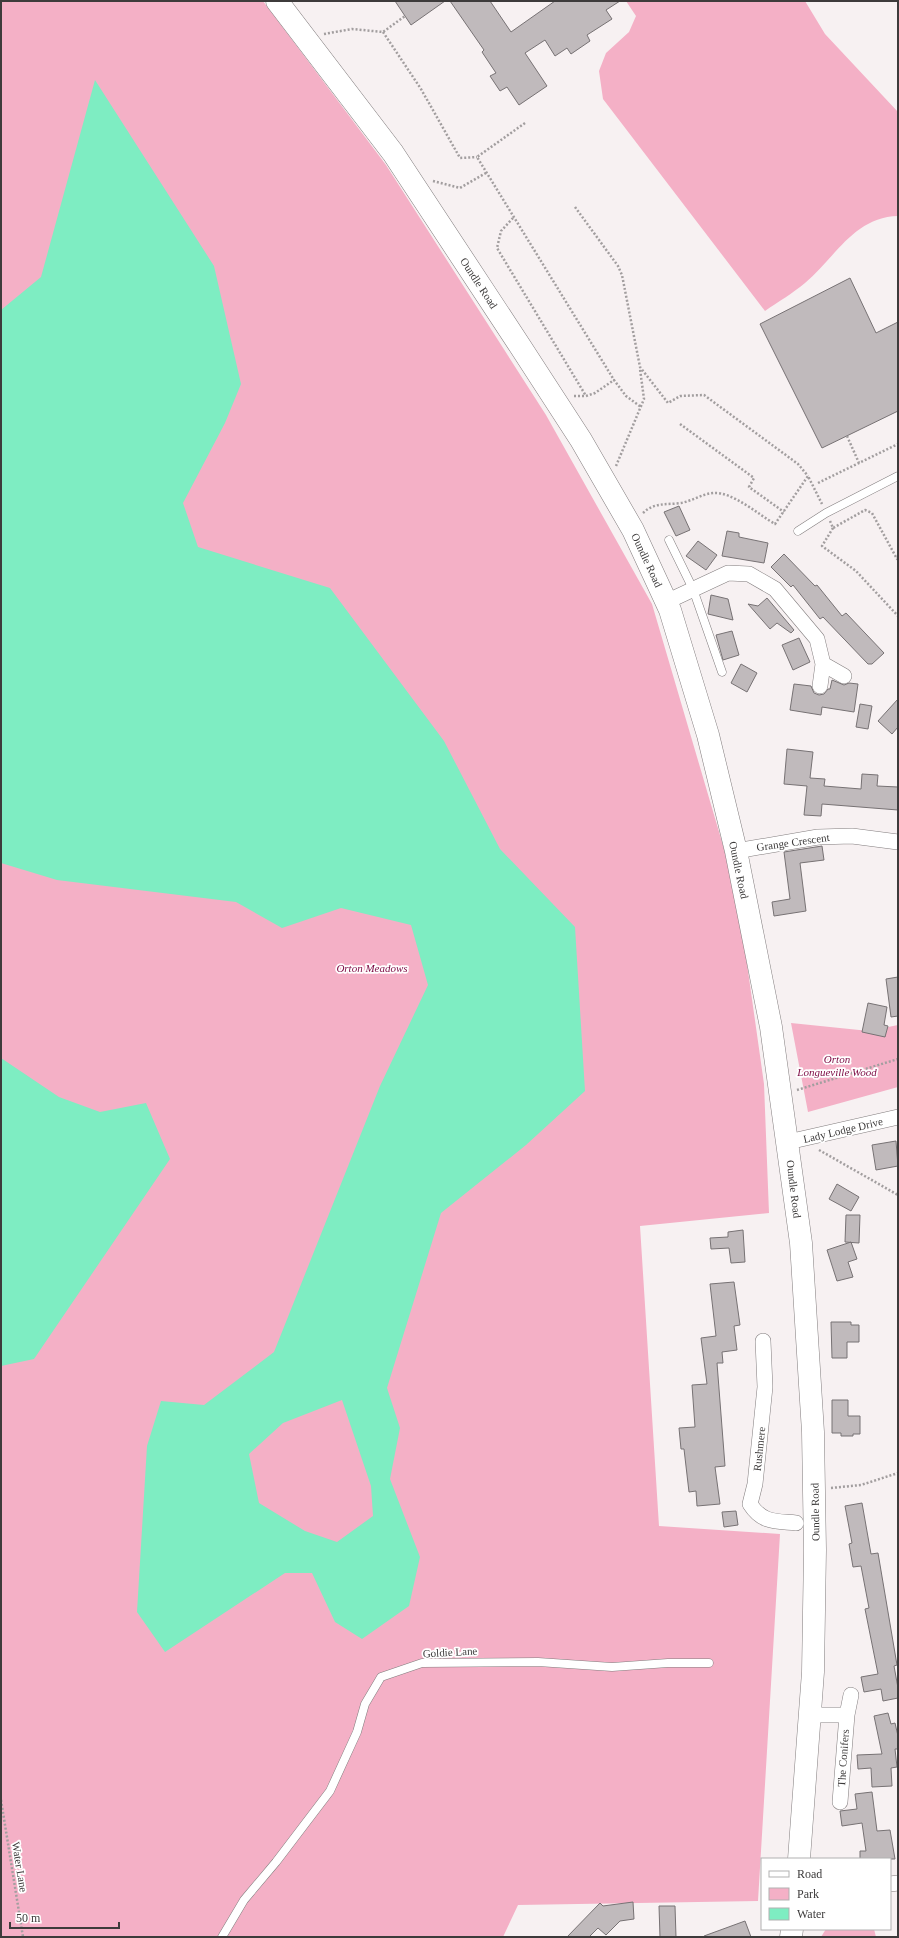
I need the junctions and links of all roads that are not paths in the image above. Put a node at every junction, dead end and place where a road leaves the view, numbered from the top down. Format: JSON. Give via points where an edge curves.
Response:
{"nodes":[{"id":1,"x":277,"y":1,"type":"edge"},
{"id":2,"x":898,"y":476,"type":"edge"},
{"id":3,"x":798,"y":531,"type":"dead end"},
{"id":4,"x":669,"y":540,"type":"dead end"},
{"id":5,"x":693,"y":590,"type":"junction"},
{"id":6,"x":666,"y":602,"type":"junction"},
{"id":7,"x":823,"y":664,"type":"junction"},
{"id":8,"x":722,"y":672,"type":"dead end"},
{"id":9,"x":844,"y":676,"type":"dead end"},
{"id":10,"x":820,"y":686,"type":"dead end"},
{"id":11,"x":898,"y":842,"type":"edge"},
{"id":12,"x":736,"y":851,"type":"junction"},
{"id":13,"x":898,"y":1117,"type":"edge"},
{"id":14,"x":794,"y":1141,"type":"junction"},
{"id":15,"x":763,"y":1340,"type":"dead end"},
{"id":16,"x":796,"y":1523,"type":"dead end"},
{"id":17,"x":709,"y":1663,"type":"dead end"},
{"id":18,"x":851,"y":1695,"type":"dead end"},
{"id":19,"x":810,"y":1715,"type":"junction"},
{"id":20,"x":846,"y":1715,"type":"junction"},
{"id":21,"x":840,"y":1802,"type":"dead end"},
{"id":22,"x":799,"y":1858,"type":"edge"},
{"id":23,"x":222,"y":1937,"type":"edge"}],
"edges":[{"from":1,"to":6,"type":"main road","name":"Oundle Road","via":[[393,153],[520,346],[629,523]]},
{"from":2,"to":3,"type":"lane","via":[[826,513]]},
{"from":4,"to":5,"type":"lane"},
{"from":5,"to":6,"type":"street"},
{"from":5,"to":7,"type":"street","via":[[728,573],[749,574],[774,589],[817,638]]},
{"from":5,"to":8,"type":"lane"},
{"from":6,"to":12,"type":"main road","name":"Oundle Road","via":[[708,735]]},
{"from":7,"to":9,"type":"street"},
{"from":7,"to":10,"type":"street"},
{"from":11,"to":12,"type":"street","name":"Grange Crescent","via":[[852,836],[818,837]]},
{"from":12,"to":14,"type":"main road","name":"Oundle Road","via":[[772,1027],[781,1095]]},
{"from":13,"to":14,"type":"street","name":"Lady Lodge Drive"},
{"from":14,"to":19,"type":"main road","name":"Oundle Road","via":[[809,1350],[814,1490],[815,1566]]},
{"from":15,"to":16,"type":"street","name":"Rushmere","via":[[765,1387],[755,1484],[750,1504],[756,1514],[770,1521]]},
{"from":17,"to":23,"type":"lane","name":"Goldie Lane","via":[[612,1667],[530,1662],[422,1663],[382,1677],[364,1704],[356,1732],[330,1791],[244,1900]]},
{"from":18,"to":20,"type":"street","name":"The Conifers"},
{"from":19,"to":20,"type":"street","name":"The Conifers"},
{"from":19,"to":22,"type":"main road","name":"Oundle Road"},
{"from":20,"to":21,"type":"street","name":"The Conifers"}]}
